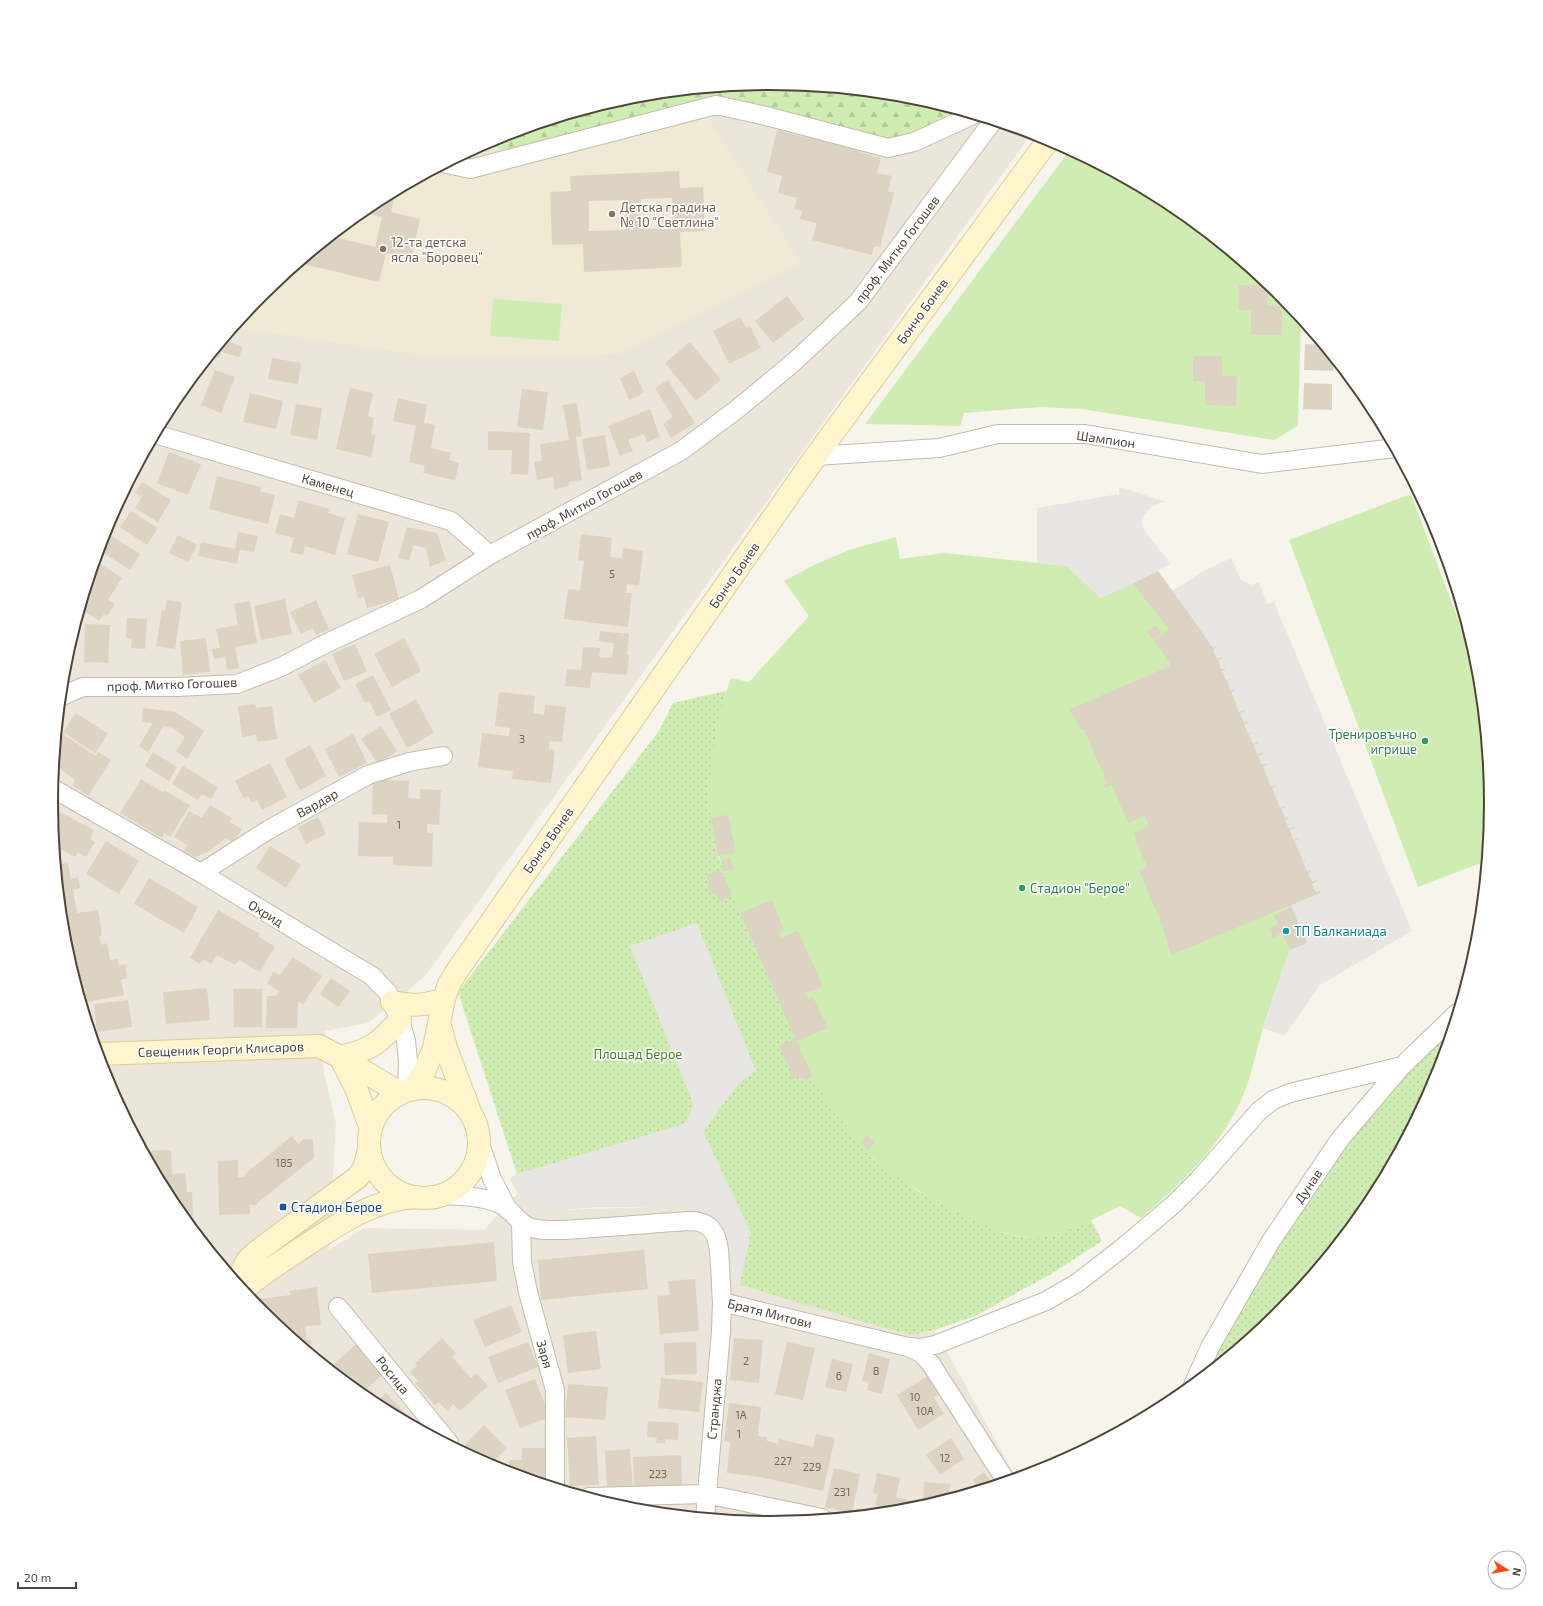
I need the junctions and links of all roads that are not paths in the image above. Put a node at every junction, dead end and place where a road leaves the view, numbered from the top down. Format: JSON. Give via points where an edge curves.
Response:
{"nodes":[{"id":1,"x":968,"y":117,"type":"edge"},
{"id":2,"x":991,"y":124,"type":"edge"},
{"id":3,"x":1045,"y":144,"type":"edge"},
{"id":4,"x":452,"y":165,"type":"edge"},
{"id":5,"x":161,"y":435,"type":"edge"},
{"id":6,"x":1390,"y":449,"type":"edge"},
{"id":7,"x":816,"y":456,"type":"junction"},
{"id":8,"x":490,"y":555,"type":"junction"},
{"id":9,"x":67,"y":694,"type":"edge"},
{"id":10,"x":443,"y":756,"type":"dead end"},
{"id":11,"x":58,"y":792,"type":"edge"},
{"id":12,"x":201,"y":873,"type":"junction"},
{"id":13,"x":444,"y":999,"type":"junction"},
{"id":14,"x":396,"y":1011,"type":"junction"},
{"id":15,"x":1451,"y":1018,"type":"edge"},
{"id":16,"x":440,"y":1023,"type":"junction"},
{"id":17,"x":104,"y":1054,"type":"edge"},
{"id":18,"x":340,"y":1057,"type":"junction"},
{"id":19,"x":1402,"y":1066,"type":"junction"},
{"id":20,"x":406,"y":1091,"type":"junction"},
{"id":21,"x":470,"y":1112,"type":"junction"},
{"id":22,"x":370,"y":1140,"type":"junction"},
{"id":23,"x":479,"y":1140,"type":"junction"},
{"id":24,"x":442,"y":1195,"type":"junction"},
{"id":25,"x":414,"y":1198,"type":"junction"},
{"id":26,"x":515,"y":1216,"type":"junction"},
{"id":27,"x":238,"y":1277,"type":"edge"},
{"id":28,"x":248,"y":1287,"type":"edge"},
{"id":29,"x":722,"y":1302,"type":"junction"},
{"id":30,"x":338,"y":1306,"type":"dead end"},
{"id":31,"x":908,"y":1347,"type":"junction"},
{"id":32,"x":1197,"y":1375,"type":"edge"},
{"id":33,"x":442,"y":1435,"type":"edge"},
{"id":34,"x":1004,"y":1478,"type":"edge"},
{"id":35,"x":555,"y":1483,"type":"edge"},
{"id":36,"x":706,"y":1494,"type":"junction"},
{"id":37,"x":606,"y":1497,"type":"edge"},
{"id":38,"x":705,"y":1513,"type":"edge"},
{"id":39,"x":808,"y":1515,"type":"edge"}],
"edges":[{"from":1,"to":4,"type":"street","via":[[914,142],[888,148],[716,105],[470,169]]},
{"from":2,"to":8,"type":"street","name":"проф. Митко Гогошев","via":[[858,302],[794,362],[681,451]]},
{"from":3,"to":7,"type":"street","name":"Бончо Бонев"},
{"from":5,"to":8,"type":"street","name":"Каменец","via":[[451,521]]},
{"from":6,"to":7,"type":"street","name":"Шампион","via":[[1262,464],[1085,434],[998,434],[939,448]]},
{"from":7,"to":13,"type":"street","name":"Бончо Бонев","via":[[457,971]]},
{"from":8,"to":9,"type":"street","name":"проф. Митко Гогошев","via":[[421,599],[281,667],[237,684],[83,688]]},
{"from":10,"to":12,"type":"street","name":"Вардар","via":[[409,762],[368,775],[268,830]]},
{"from":11,"to":12,"type":"street","name":"Охрид"},
{"from":12,"to":14,"type":"street","name":"Охрид","via":[[372,976],[388,993]]},
{"from":13,"to":14,"type":"street"},
{"from":13,"to":16,"type":"street","name":"Бончо Бонев"},
{"from":14,"to":18,"type":"street","via":[[384,1037],[358,1053]]},
{"from":14,"to":20,"type":"street","name":"Охрид","via":[[406,1042]]},
{"from":15,"to":19,"type":"street","name":"Дунав"},
{"from":16,"to":20,"type":"street","name":"Бончо Бонев","via":[[434,1048],[424,1072]]},
{"from":16,"to":21,"type":"street","name":"Бончо Бонев","via":[[447,1052]]},
{"from":17,"to":18,"type":"street","name":"Свещеник Георги Клисаров","via":[[319,1046]]},
{"from":18,"to":20,"type":"street","name":"Свещеник Георги Клисаров"},
{"from":18,"to":22,"type":"street","via":[[356,1088]]},
{"from":19,"to":31,"type":"street","via":[[1283,1095],[1270,1102],[1174,1204],[1071,1287],[1046,1301],[935,1345]]},
{"from":19,"to":32,"type":"street","name":"Дунав","via":[[1340,1138],[1278,1230],[1210,1347]]},
{"from":20,"to":21,"type":"street","via":[[435,1089],[445,1092],[455,1097]]},
{"from":20,"to":22,"type":"street","via":[[381,1108]]},
{"from":21,"to":23,"type":"street"},
{"from":22,"to":25,"type":"street","via":[[374,1167],[384,1181],[398,1192]]},
{"from":22,"to":27,"type":"street","via":[[364,1168],[358,1177],[259,1250],[248,1260]]},
{"from":23,"to":24,"type":"street","via":[[477,1159],[469,1175],[456,1188]]},
{"from":23,"to":26,"type":"street","via":[[492,1179]]},
{"from":24,"to":25,"type":"street"},
{"from":24,"to":26,"type":"street","name":"Братя Митови","via":[[482,1199],[499,1204]]},
{"from":25,"to":28,"type":"street","via":[[388,1202],[348,1218],[261,1275]]},
{"from":26,"to":29,"type":"street","name":"Братя Митови","via":[[533,1228],[550,1230],[690,1221],[702,1223],[712,1231],[718,1243]]},
{"from":26,"to":35,"type":"street","name":"Заря","via":[[525,1278],[555,1390]]},
{"from":29,"to":31,"type":"street","name":"Братя Митови"},
{"from":29,"to":36,"type":"street","name":"Странджа"},
{"from":30,"to":33,"type":"street","name":"Росица"},
{"from":31,"to":34,"type":"street","name":"Братя Митови","via":[[921,1353],[931,1364]]},
{"from":36,"to":37,"type":"street"},
{"from":36,"to":38,"type":"street","name":"Странджа"},
{"from":36,"to":39,"type":"street"}]}
